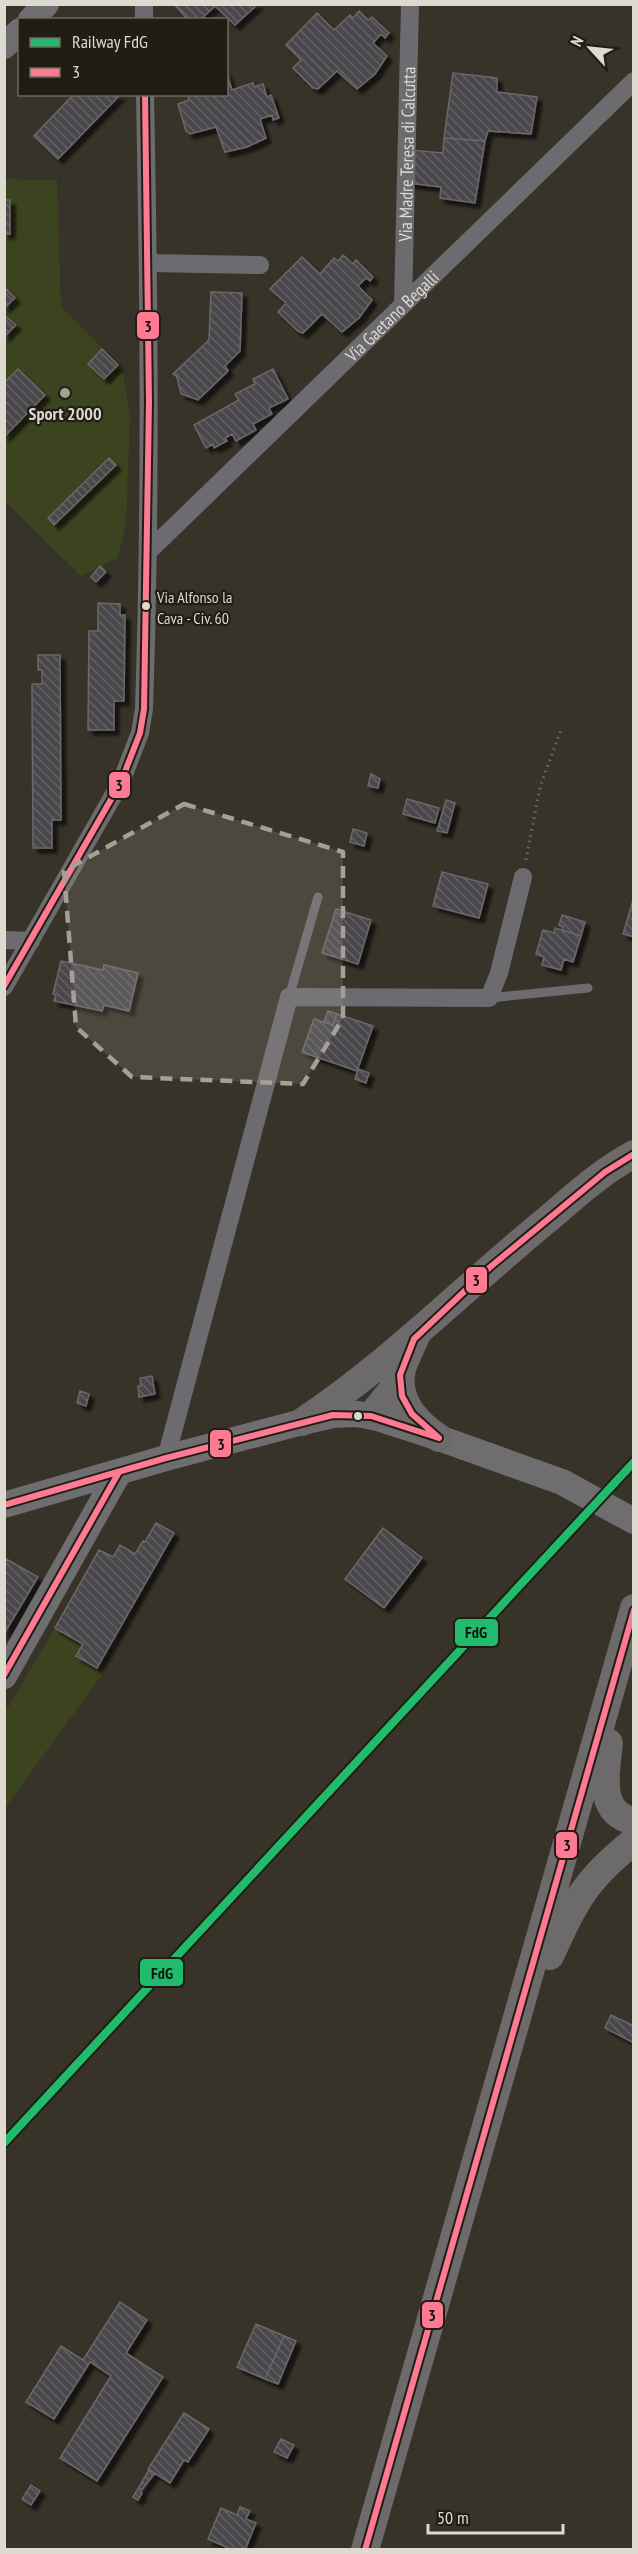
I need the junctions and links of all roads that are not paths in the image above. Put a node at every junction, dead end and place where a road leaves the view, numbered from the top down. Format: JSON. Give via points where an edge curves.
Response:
{"nodes":[{"id":1,"x":46,"y":4,"type":"edge"},
{"id":2,"x":410,"y":4,"type":"edge"},
{"id":3,"x":33,"y":18,"type":"edge"},
{"id":4,"x":18,"y":33,"type":"edge"},
{"id":5,"x":4,"y":46,"type":"edge"},
{"id":6,"x":633,"y":81,"type":"edge"},
{"id":7,"x":145,"y":96,"type":"edge"},
{"id":8,"x":149,"y":263,"type":"junction"},
{"id":9,"x":260,"y":265,"type":"dead end"},
{"id":10,"x":403,"y":304,"type":"junction"},
{"id":11,"x":149,"y":551,"type":"junction"},
{"id":12,"x":522,"y":877,"type":"road end"},
{"id":13,"x":318,"y":897,"type":"dead end"},
{"id":14,"x":4,"y":940,"type":"edge"},
{"id":15,"x":31,"y":941,"type":"junction"},
{"id":16,"x":4,"y":987,"type":"edge"},
{"id":17,"x":588,"y":988,"type":"dead end"},
{"id":18,"x":289,"y":997,"type":"junction"},
{"id":19,"x":489,"y":998,"type":"junction"},
{"id":20,"x":633,"y":1154,"type":"edge"},
{"id":21,"x":391,"y":1366,"type":"junction"},
{"id":22,"x":371,"y":1416,"type":"junction"},
{"id":23,"x":302,"y":1422,"type":"junction"},
{"id":24,"x":439,"y":1438,"type":"junction"},
{"id":25,"x":166,"y":1458,"type":"junction"},
{"id":26,"x":119,"y":1472,"type":"junction"},
{"id":27,"x":4,"y":1505,"type":"edge"},
{"id":28,"x":633,"y":1521,"type":"edge"},
{"id":29,"x":630,"y":1620,"type":"edge"},
{"id":30,"x":617,"y":1666,"type":"junction"},
{"id":31,"x":4,"y":1676,"type":"edge"},
{"id":32,"x":633,"y":1821,"type":"edge"},
{"id":33,"x":633,"y":1841,"type":"edge"},
{"id":34,"x":512,"y":2039,"type":"junction"},
{"id":35,"x":365,"y":2550,"type":"edge"}],
"edges":[{"from":1,"to":3,"type":"street"},
{"from":2,"to":10,"type":"street","name":"Via Madre Teresa di Calcutta"},
{"from":4,"to":5,"type":"street"},
{"from":6,"to":10,"type":"street","name":"Via Gaetano Begalli"},
{"from":7,"to":8,"type":"street"},
{"from":8,"to":9,"type":"street"},
{"from":8,"to":11,"type":"street"},
{"from":10,"to":11,"type":"street","name":"Via Gaetano Begalli"},
{"from":11,"to":15,"type":"street","via":[[140,733],[121,782]]},
{"from":12,"to":19,"type":"street","via":[[499,973]]},
{"from":13,"to":18,"type":"lane"},
{"from":14,"to":15,"type":"street"},
{"from":15,"to":16,"type":"street"},
{"from":17,"to":19,"type":"lane"},
{"from":18,"to":19,"type":"street"},
{"from":18,"to":25,"type":"street"},
{"from":20,"to":21,"type":"main road","via":[[605,1172],[498,1260],[419,1332]]},
{"from":21,"to":22,"type":"main road","via":[[388,1398]]},
{"from":21,"to":23,"type":"main road"},
{"from":21,"to":24,"type":"main road","via":[[409,1410]]},
{"from":22,"to":23,"type":"street","via":[[333,1415]]},
{"from":22,"to":24,"type":"street"},
{"from":23,"to":25,"type":"street"},
{"from":24,"to":28,"type":"street","via":[[562,1482]]},
{"from":25,"to":26,"type":"street"},
{"from":26,"to":27,"type":"street"},
{"from":26,"to":31,"type":"street"},
{"from":29,"to":30,"type":"main road"},
{"from":30,"to":32,"type":"main road","via":[[605,1787],[615,1814]]},
{"from":30,"to":34,"type":"main road"},
{"from":33,"to":34,"type":"main road","via":[[597,1872],[576,1900]]},
{"from":34,"to":35,"type":"main road"}]}
